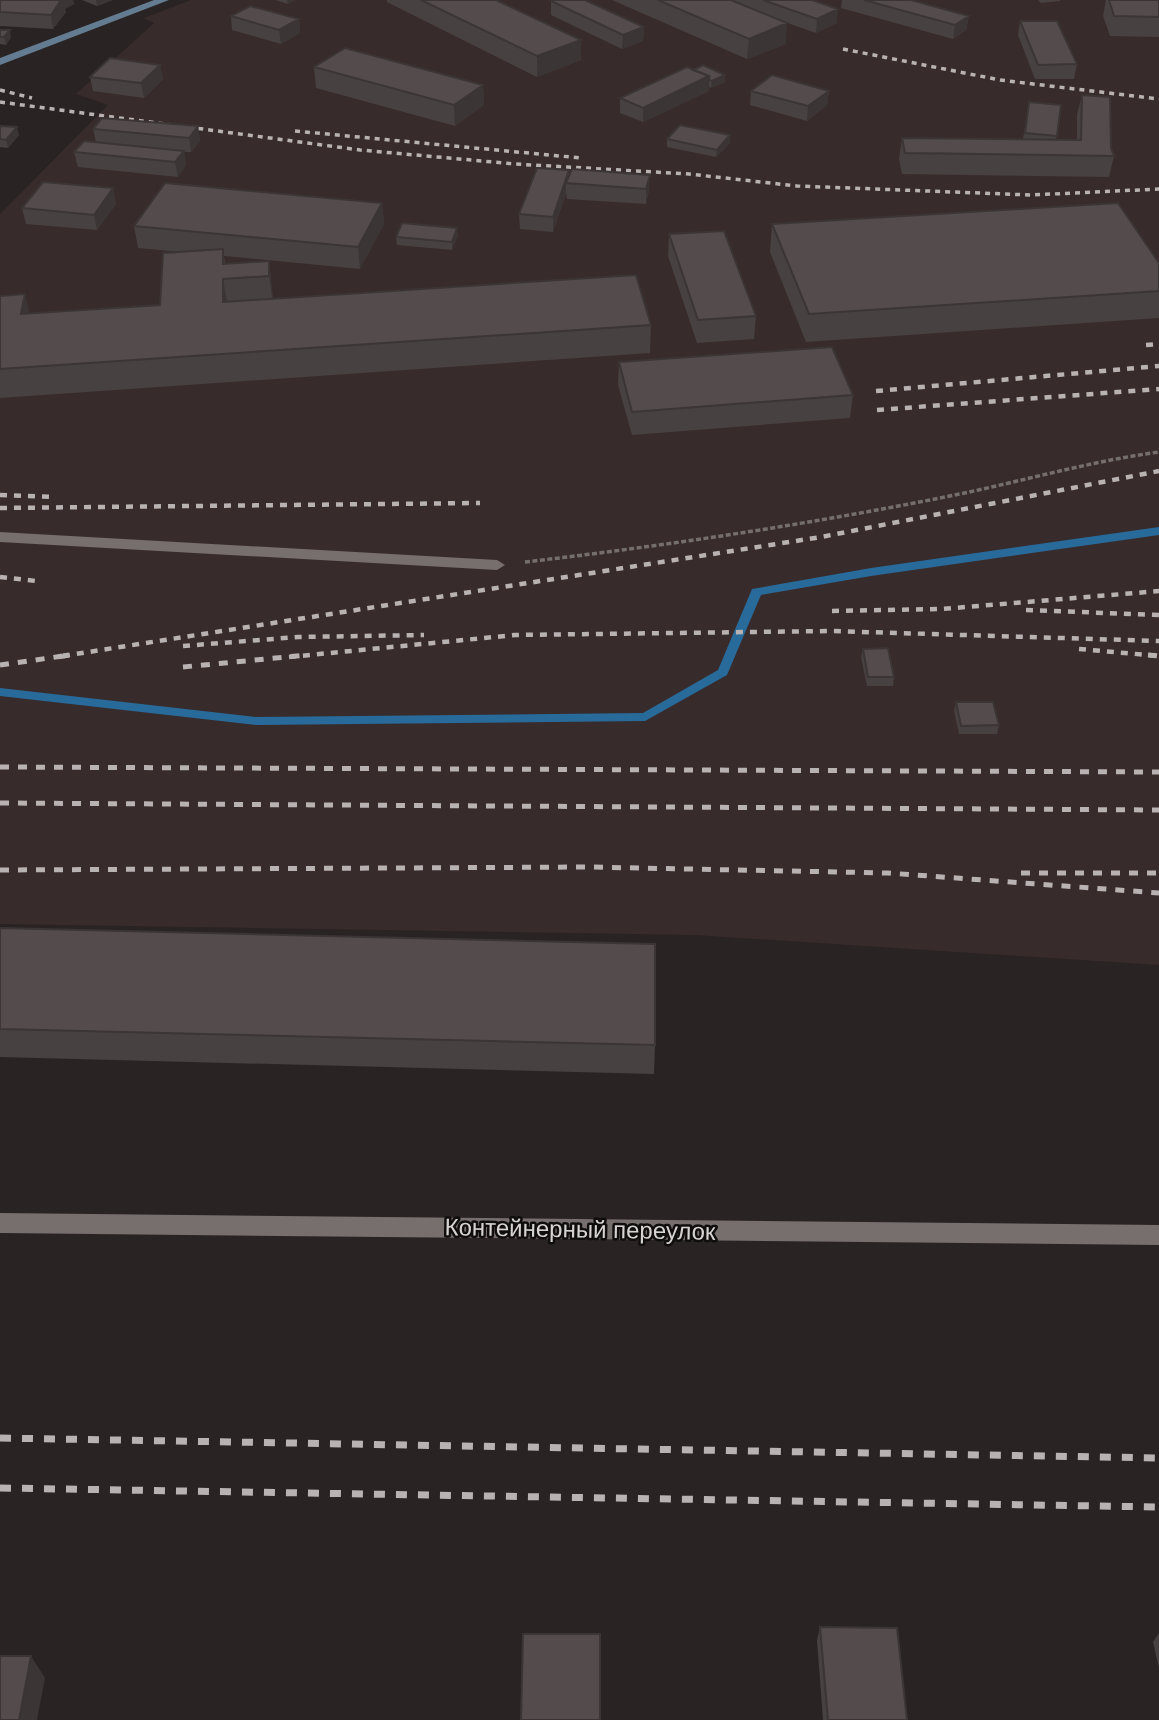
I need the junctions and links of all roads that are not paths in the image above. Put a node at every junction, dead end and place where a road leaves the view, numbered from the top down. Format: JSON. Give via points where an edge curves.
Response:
{"nodes":[{"id":1,"x":164,"y":0,"type":"edge"},
{"id":2,"x":0,"y":62,"type":"edge"},
{"id":3,"x":0,"y":537,"type":"edge"},
{"id":4,"x":497,"y":565,"type":"road end"},
{"id":5,"x":0,"y":1223,"type":"edge"},
{"id":6,"x":1159,"y":1235,"type":"edge"}],
"edges":[{"from":1,"to":2,"type":"main road"},
{"from":3,"to":4,"type":"street"},
{"from":5,"to":6,"type":"street","name":"Контейнерный переулок"}]}
